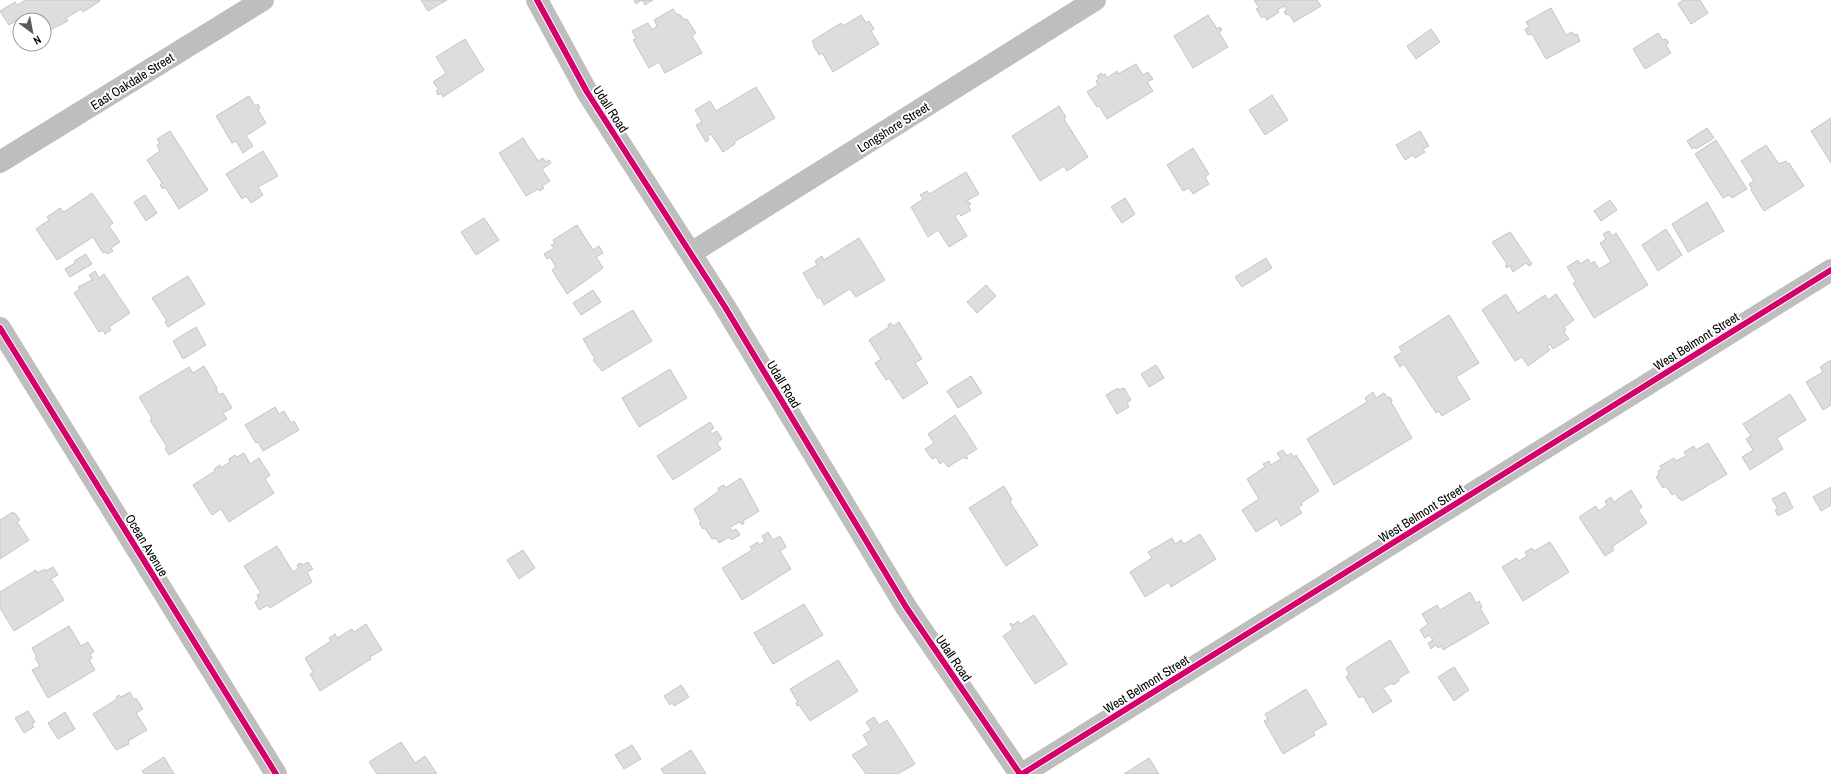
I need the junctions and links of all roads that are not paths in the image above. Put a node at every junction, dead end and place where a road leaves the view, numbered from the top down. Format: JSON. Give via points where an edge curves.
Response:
{"nodes":[{"id":1,"x":263,"y":0,"type":"edge"},
{"id":2,"x":537,"y":0,"type":"edge"},
{"id":3,"x":1095,"y":0,"type":"edge"},
{"id":4,"x":0,"y":162,"type":"edge"},
{"id":5,"x":691,"y":253,"type":"junction"},
{"id":6,"x":1831,"y":270,"type":"edge"},
{"id":7,"x":0,"y":328,"type":"edge"},
{"id":8,"x":276,"y":774,"type":"edge"},
{"id":9,"x":1021,"y":774,"type":"edge"}],
"edges":[{"from":1,"to":4,"type":"street","name":"East Oakdale Street"},
{"from":2,"to":5,"type":"street","name":"Udall Road","via":[[586,92]]},
{"from":3,"to":5,"type":"street","name":"Longshore Street"},
{"from":5,"to":9,"type":"street","name":"Udall Road","via":[[906,607]]},
{"from":6,"to":9,"type":"street","name":"West Belmont Street"},
{"from":7,"to":8,"type":"street","name":"Ocean Avenue"}]}
